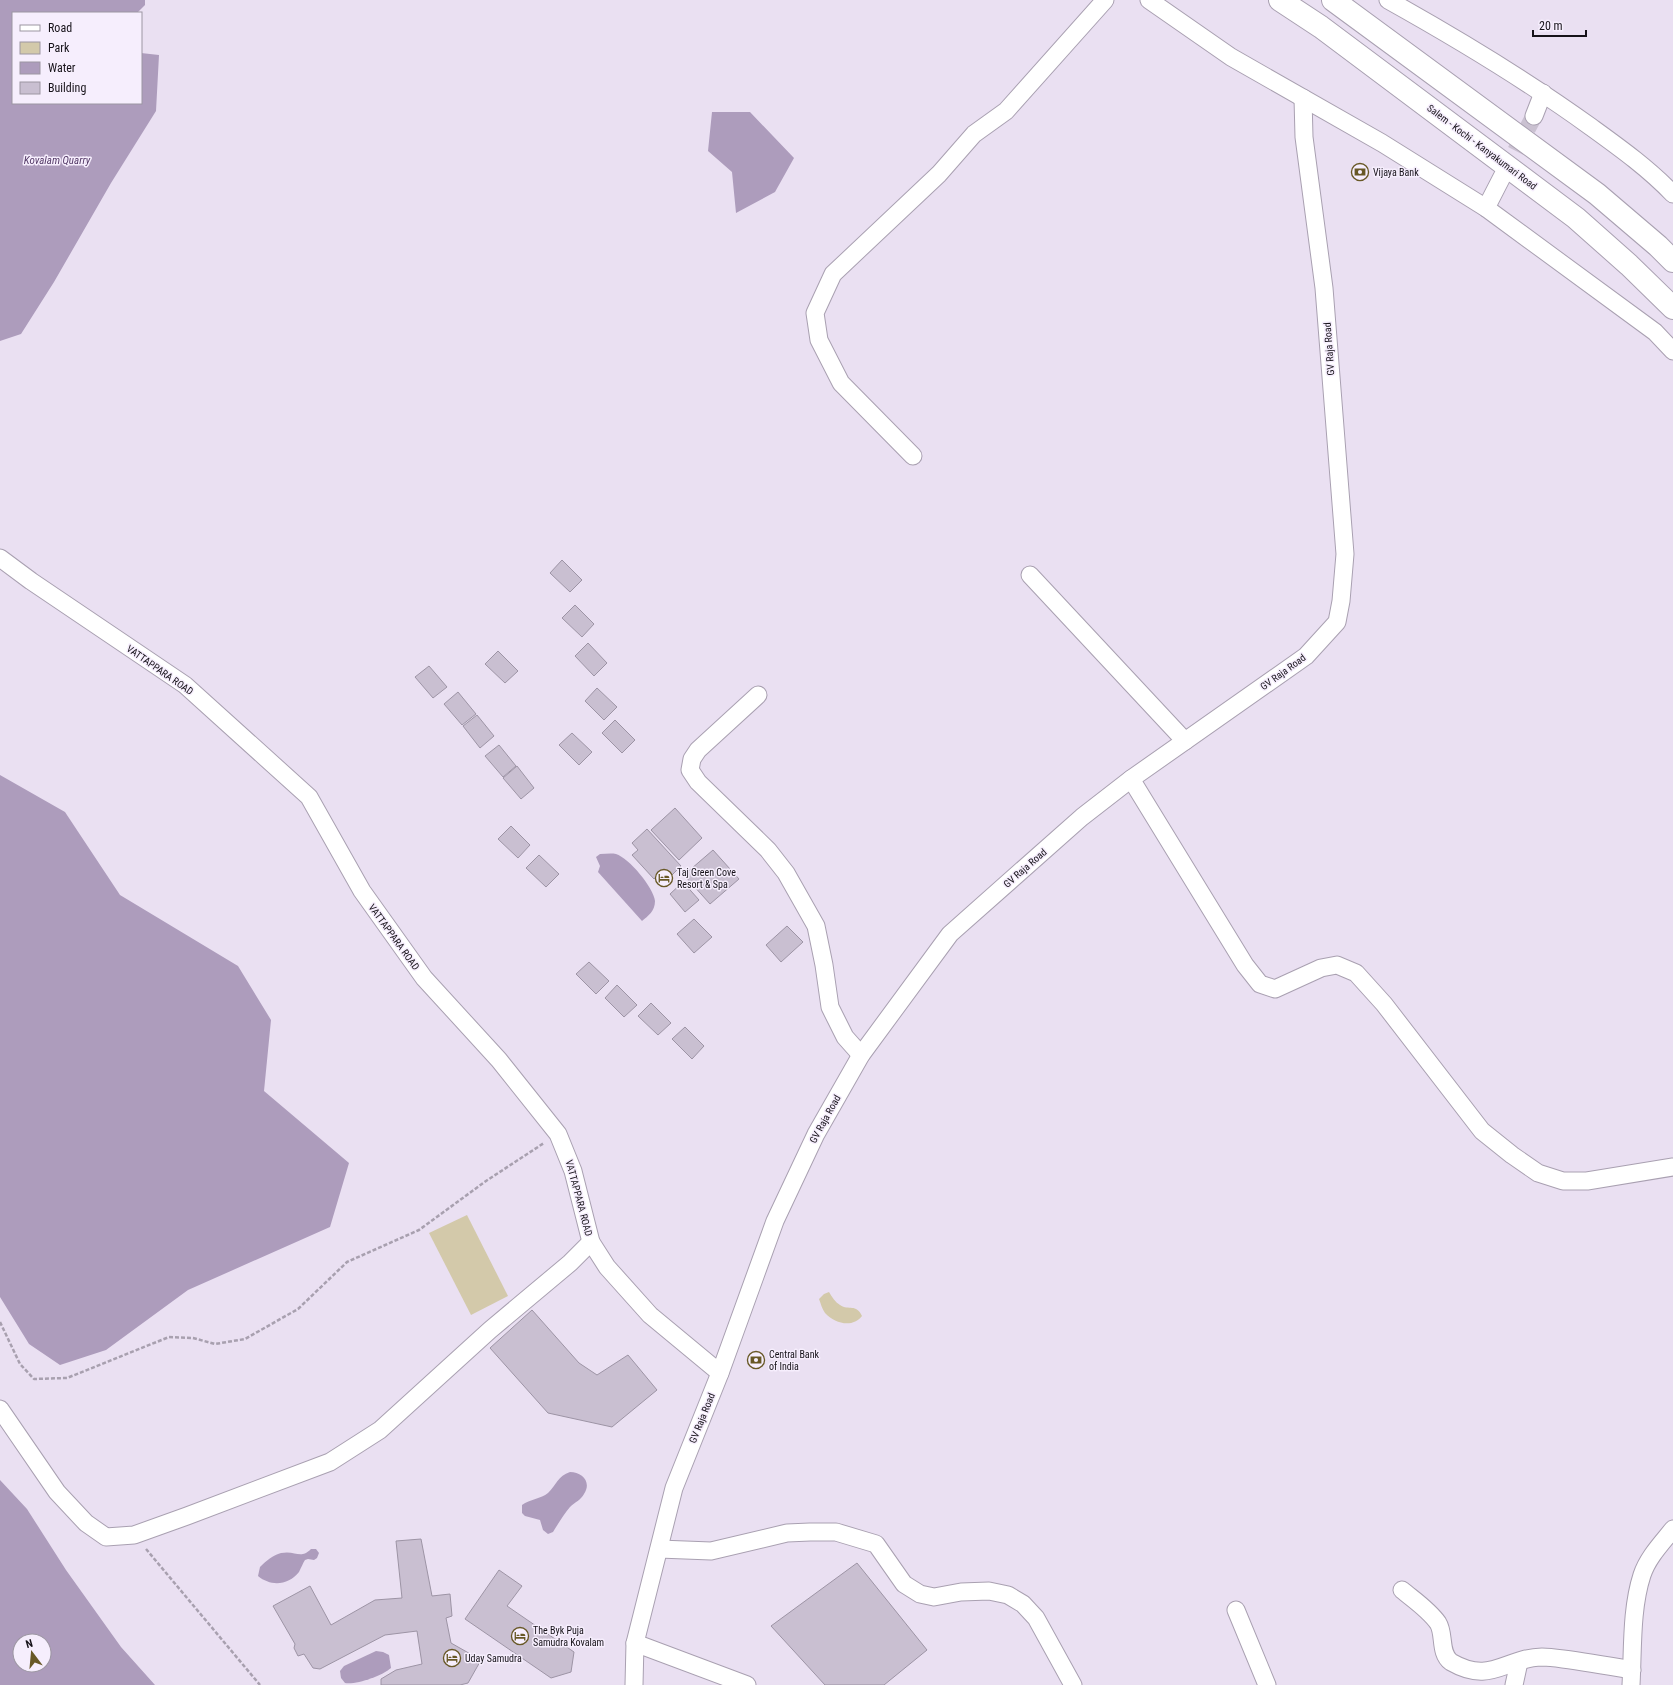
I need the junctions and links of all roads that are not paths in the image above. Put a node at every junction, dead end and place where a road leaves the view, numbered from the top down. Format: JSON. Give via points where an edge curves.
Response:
{"nodes":[{"id":1,"x":1105,"y":0,"type":"edge"},
{"id":2,"x":1149,"y":0,"type":"edge"},
{"id":3,"x":1280,"y":0,"type":"edge"},
{"id":4,"x":1388,"y":0,"type":"edge"},
{"id":5,"x":1336,"y":2,"type":"edge"},
{"id":6,"x":1321,"y":27,"type":"junction"},
{"id":7,"x":1543,"y":93,"type":"junction"},
{"id":8,"x":1303,"y":98,"type":"junction"},
{"id":9,"x":1534,"y":116,"type":"tunnel mouth"},
{"id":10,"x":1504,"y":173,"type":"tunnel mouth"},
{"id":11,"x":1673,"y":194,"type":"edge"},
{"id":12,"x":1486,"y":208,"type":"junction"},
{"id":13,"x":1673,"y":261,"type":"edge"},
{"id":14,"x":1673,"y":308,"type":"edge"},
{"id":15,"x":1673,"y":351,"type":"edge"},
{"id":16,"x":913,"y":456,"type":"dead end"},
{"id":17,"x":0,"y":558,"type":"edge"},
{"id":18,"x":1030,"y":575,"type":"dead end"},
{"id":19,"x":758,"y":695,"type":"dead end"},
{"id":20,"x":1184,"y":741,"type":"junction"},
{"id":21,"x":1131,"y":779,"type":"junction"},
{"id":22,"x":861,"y":1054,"type":"junction"},
{"id":23,"x":1673,"y":1167,"type":"edge"},
{"id":24,"x":591,"y":1242,"type":"junction"},
{"id":25,"x":720,"y":1373,"type":"junction"},
{"id":26,"x":0,"y":1409,"type":"edge"},
{"id":27,"x":1673,"y":1529,"type":"edge"},
{"id":28,"x":659,"y":1549,"type":"junction"},
{"id":29,"x":1402,"y":1590,"type":"dead end"},
{"id":30,"x":1236,"y":1610,"type":"dead end"},
{"id":31,"x":635,"y":1643,"type":"junction"},
{"id":32,"x":1519,"y":1662,"type":"junction"},
{"id":33,"x":1631,"y":1678,"type":"edge"},
{"id":34,"x":634,"y":1685,"type":"edge"},
{"id":35,"x":747,"y":1685,"type":"edge"},
{"id":36,"x":1073,"y":1685,"type":"edge"},
{"id":37,"x":1267,"y":1685,"type":"edge"},
{"id":38,"x":1514,"y":1685,"type":"edge"}],
"edges":[{"from":1,"to":16,"type":"street","via":[[1006,111],[974,134],[939,174],[834,274],[815,313],[819,340],[841,383]]},
{"from":2,"to":8,"type":"street","via":[[1231,57]]},
{"from":3,"to":6,"type":"highway","name":"Salem - Kochi - Kanyakumari Road"},
{"from":4,"to":7,"type":"street"},
{"from":5,"to":6,"type":"highway"},
{"from":5,"to":13,"type":"highway","via":[[1597,194]]},
{"from":6,"to":14,"type":"highway","name":"Salem - Kochi - Kanyakumari Road","via":[[1576,218]]},
{"from":7,"to":9,"type":"street"},
{"from":7,"to":11,"type":"street","via":[[1654,174]]},
{"from":8,"to":12,"type":"street","via":[[1382,143]]},
{"from":8,"to":20,"type":"street","name":"GV Raja Road","via":[[1304,137],[1324,288],[1345,554],[1342,601],[1337,622],[1306,656]]},
{"from":10,"to":12,"type":"street"},
{"from":12,"to":15,"type":"street","via":[[1656,332]]},
{"from":17,"to":24,"type":"street","name":"VATTAPPARA ROAD","via":[[185,685],[309,797],[362,891],[424,978],[496,1056],[558,1134],[574,1171]]},
{"from":18,"to":20,"type":"street"},
{"from":19,"to":22,"type":"street","via":[[698,750],[692,759],[690,770],[698,782],[768,850],[786,873],[816,926],[830,1007],[845,1038]]},
{"from":20,"to":21,"type":"street","name":"GV Raja Road"},
{"from":21,"to":22,"type":"street","name":"GV Raja Road","via":[[1082,817],[950,934]]},
{"from":21,"to":23,"type":"street","via":[[1213,915],[1260,984],[1275,989],[1320,968],[1337,965],[1356,973],[1384,1004],[1482,1131],[1538,1173],[1563,1180],[1587,1181]]},
{"from":22,"to":25,"type":"street","name":"GV Raja Road","via":[[816,1134],[776,1221]]},
{"from":24,"to":25,"type":"street","name":"VATTAPPARA ROAD","via":[[607,1268],[650,1315]]},
{"from":24,"to":26,"type":"street","via":[[380,1430],[330,1462],[134,1535],[106,1536],[86,1523],[57,1492]]},
{"from":25,"to":28,"type":"street","name":"GV Raja Road","via":[[674,1488]]},
{"from":27,"to":33,"type":"street","via":[[1653,1553],[1642,1574],[1634,1612]]},
{"from":28,"to":31,"type":"street","name":"GV Raja Road"},
{"from":28,"to":36,"type":"street","via":[[711,1551],[787,1533],[810,1532],[836,1532],[876,1544],[904,1584],[920,1594],[934,1597],[961,1592],[989,1591],[1008,1595],[1023,1604],[1036,1618]]},
{"from":29,"to":32,"type":"street","via":[[1437,1622],[1441,1629],[1444,1651],[1449,1660],[1465,1672],[1478,1675],[1491,1673]]},
{"from":30,"to":37,"type":"street"},
{"from":31,"to":34,"type":"street","name":"GV Raja Road"},
{"from":31,"to":35,"type":"street"},
{"from":32,"to":33,"type":"street","via":[[1542,1657],[1581,1661]]},
{"from":32,"to":38,"type":"street"}]}
